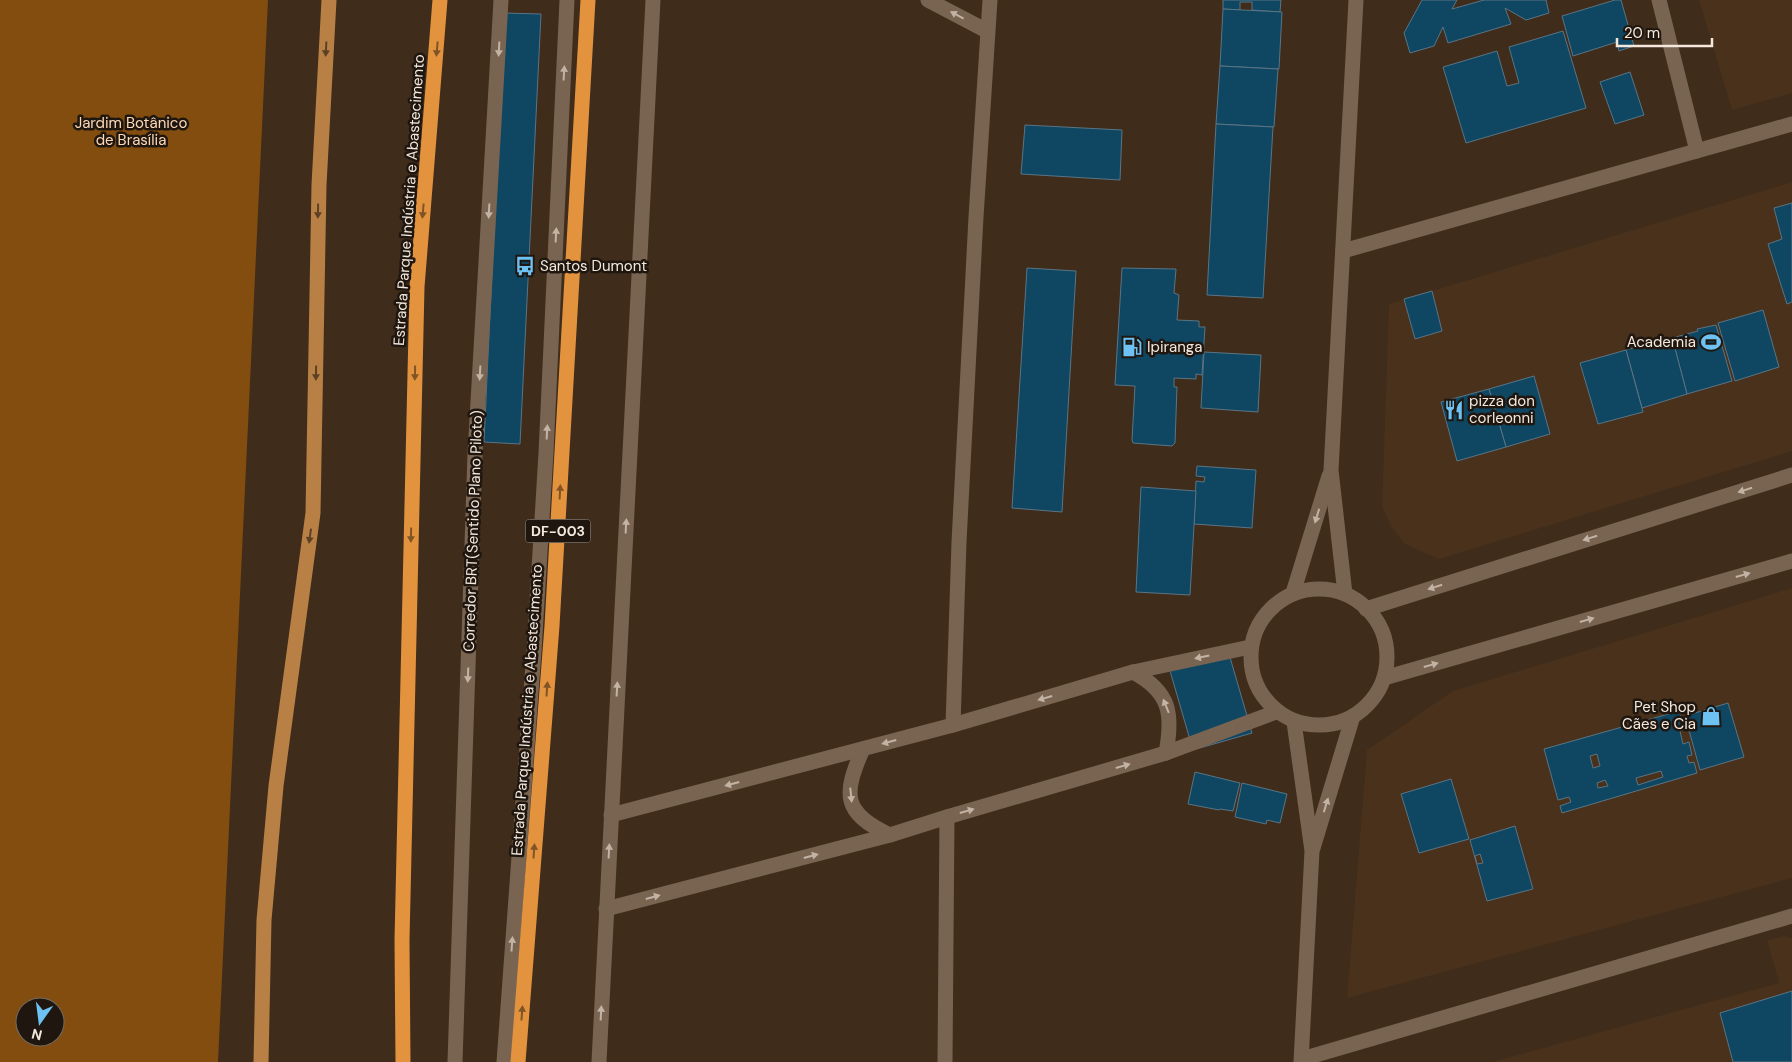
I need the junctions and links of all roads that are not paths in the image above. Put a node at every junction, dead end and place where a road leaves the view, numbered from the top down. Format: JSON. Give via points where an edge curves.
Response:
{"nodes":[{"id":1,"x":329,"y":0,"type":"edge"},
{"id":2,"x":440,"y":0,"type":"edge"},
{"id":3,"x":501,"y":0,"type":"edge"},
{"id":4,"x":567,"y":0,"type":"edge"},
{"id":5,"x":588,"y":0,"type":"edge"},
{"id":6,"x":653,"y":0,"type":"edge"},
{"id":7,"x":928,"y":0,"type":"edge"},
{"id":8,"x":990,"y":0,"type":"edge"},
{"id":9,"x":1356,"y":0,"type":"edge"},
{"id":10,"x":1659,"y":0,"type":"edge"},
{"id":11,"x":987,"y":31,"type":"junction"},
{"id":12,"x":1792,"y":124,"type":"edge"},
{"id":13,"x":1697,"y":151,"type":"junction"},
{"id":14,"x":1343,"y":251,"type":"junction"},
{"id":15,"x":1331,"y":470,"type":"junction"},
{"id":16,"x":1792,"y":475,"type":"edge"},
{"id":17,"x":1792,"y":561,"type":"edge"},
{"id":18,"x":1293,"y":593,"type":"junction"},
{"id":19,"x":1345,"y":594,"type":"junction"},
{"id":20,"x":1366,"y":609,"type":"junction"},
{"id":21,"x":1250,"y":647,"type":"junction"},
{"id":22,"x":1133,"y":672,"type":"junction"},
{"id":23,"x":1384,"y":678,"type":"junction"},
{"id":24,"x":1276,"y":712,"type":"junction"},
{"id":25,"x":1353,"y":716,"type":"junction"},
{"id":26,"x":1294,"y":722,"type":"junction"},
{"id":27,"x":953,"y":725,"type":"junction"},
{"id":28,"x":863,"y":749,"type":"junction"},
{"id":29,"x":1166,"y":754,"type":"junction"},
{"id":30,"x":611,"y":815,"type":"junction"},
{"id":31,"x":947,"y":816,"type":"junction"},
{"id":32,"x":890,"y":835,"type":"junction"},
{"id":33,"x":1312,"y":851,"type":"junction"},
{"id":34,"x":606,"y":909,"type":"junction"},
{"id":35,"x":1792,"y":916,"type":"edge"},
{"id":36,"x":1301,"y":1060,"type":"edge"},
{"id":37,"x":261,"y":1062,"type":"edge"},
{"id":38,"x":404,"y":1062,"type":"edge"},
{"id":39,"x":455,"y":1062,"type":"edge"},
{"id":40,"x":504,"y":1062,"type":"edge"},
{"id":41,"x":518,"y":1062,"type":"edge"},
{"id":42,"x":599,"y":1062,"type":"edge"},
{"id":43,"x":945,"y":1062,"type":"edge"}],
"edges":[{"from":1,"to":37,"type":"main road","one_way":true,"via":[[319,185],[313,513],[276,786],[264,920]]},
{"from":2,"to":38,"type":"highway","name":"Estrada Parque Indústria e Abastecimento","one_way":true,"via":[[417,287],[402,930]]},
{"from":3,"to":39,"type":"street","name":"Corredor BRT(Sentido Plano Piloto)","one_way":true,"via":[[475,454]]},
{"from":40,"to":4,"type":"street","one_way":true,"via":[[534,651]]},
{"from":41,"to":5,"type":"highway","name":"Estrada Parque Indústria e Abastecimento","number":"DF-003","one_way":true,"via":[[552,626]]},
{"from":30,"to":6,"type":"street","one_way":true},
{"from":11,"to":7,"type":"street","one_way":true},
{"from":8,"to":11,"type":"street"},
{"from":9,"to":14,"type":"street"},
{"from":10,"to":13,"type":"street"},
{"from":11,"to":27,"type":"street","via":[[959,542]]},
{"from":12,"to":13,"type":"street"},
{"from":13,"to":14,"type":"street"},
{"from":14,"to":15,"type":"street"},
{"from":15,"to":18,"type":"street","one_way":true},
{"from":15,"to":19,"type":"street"},
{"from":16,"to":20,"type":"street","one_way":true},
{"from":23,"to":17,"type":"street","one_way":true},
{"from":18,"to":19,"type":"street","via":[[1319,589]]},
{"from":18,"to":21,"type":"street","via":[[1264,614]]},
{"from":19,"to":20,"type":"street"},
{"from":20,"to":23,"type":"street","via":[[1381,629],[1387,654]]},
{"from":21,"to":22,"type":"street","one_way":true},
{"from":21,"to":24,"type":"street","via":[[1254,683]]},
{"from":22,"to":27,"type":"street","one_way":true},
{"from":29,"to":22,"type":"street","one_way":true,"via":[[1170,720],[1166,705],[1148,680]]},
{"from":23,"to":25,"type":"street","via":[[1372,700]]},
{"from":24,"to":26,"type":"street"},
{"from":24,"to":29,"type":"street"},
{"from":25,"to":26,"type":"street","via":[[1324,726]]},
{"from":33,"to":25,"type":"street","one_way":true},
{"from":26,"to":33,"type":"street"},
{"from":27,"to":28,"type":"street","one_way":true},
{"from":28,"to":30,"type":"street","one_way":true},
{"from":28,"to":32,"type":"street","one_way":true,"via":[[850,780],[853,808],[871,826]]},
{"from":31,"to":29,"type":"street","one_way":true},
{"from":34,"to":30,"type":"street","one_way":true},
{"from":31,"to":32,"type":"street"},
{"from":31,"to":43,"type":"street"},
{"from":34,"to":32,"type":"street","one_way":true},
{"from":33,"to":36,"type":"street"},
{"from":42,"to":34,"type":"street","one_way":true},
{"from":35,"to":36,"type":"street"}]}
